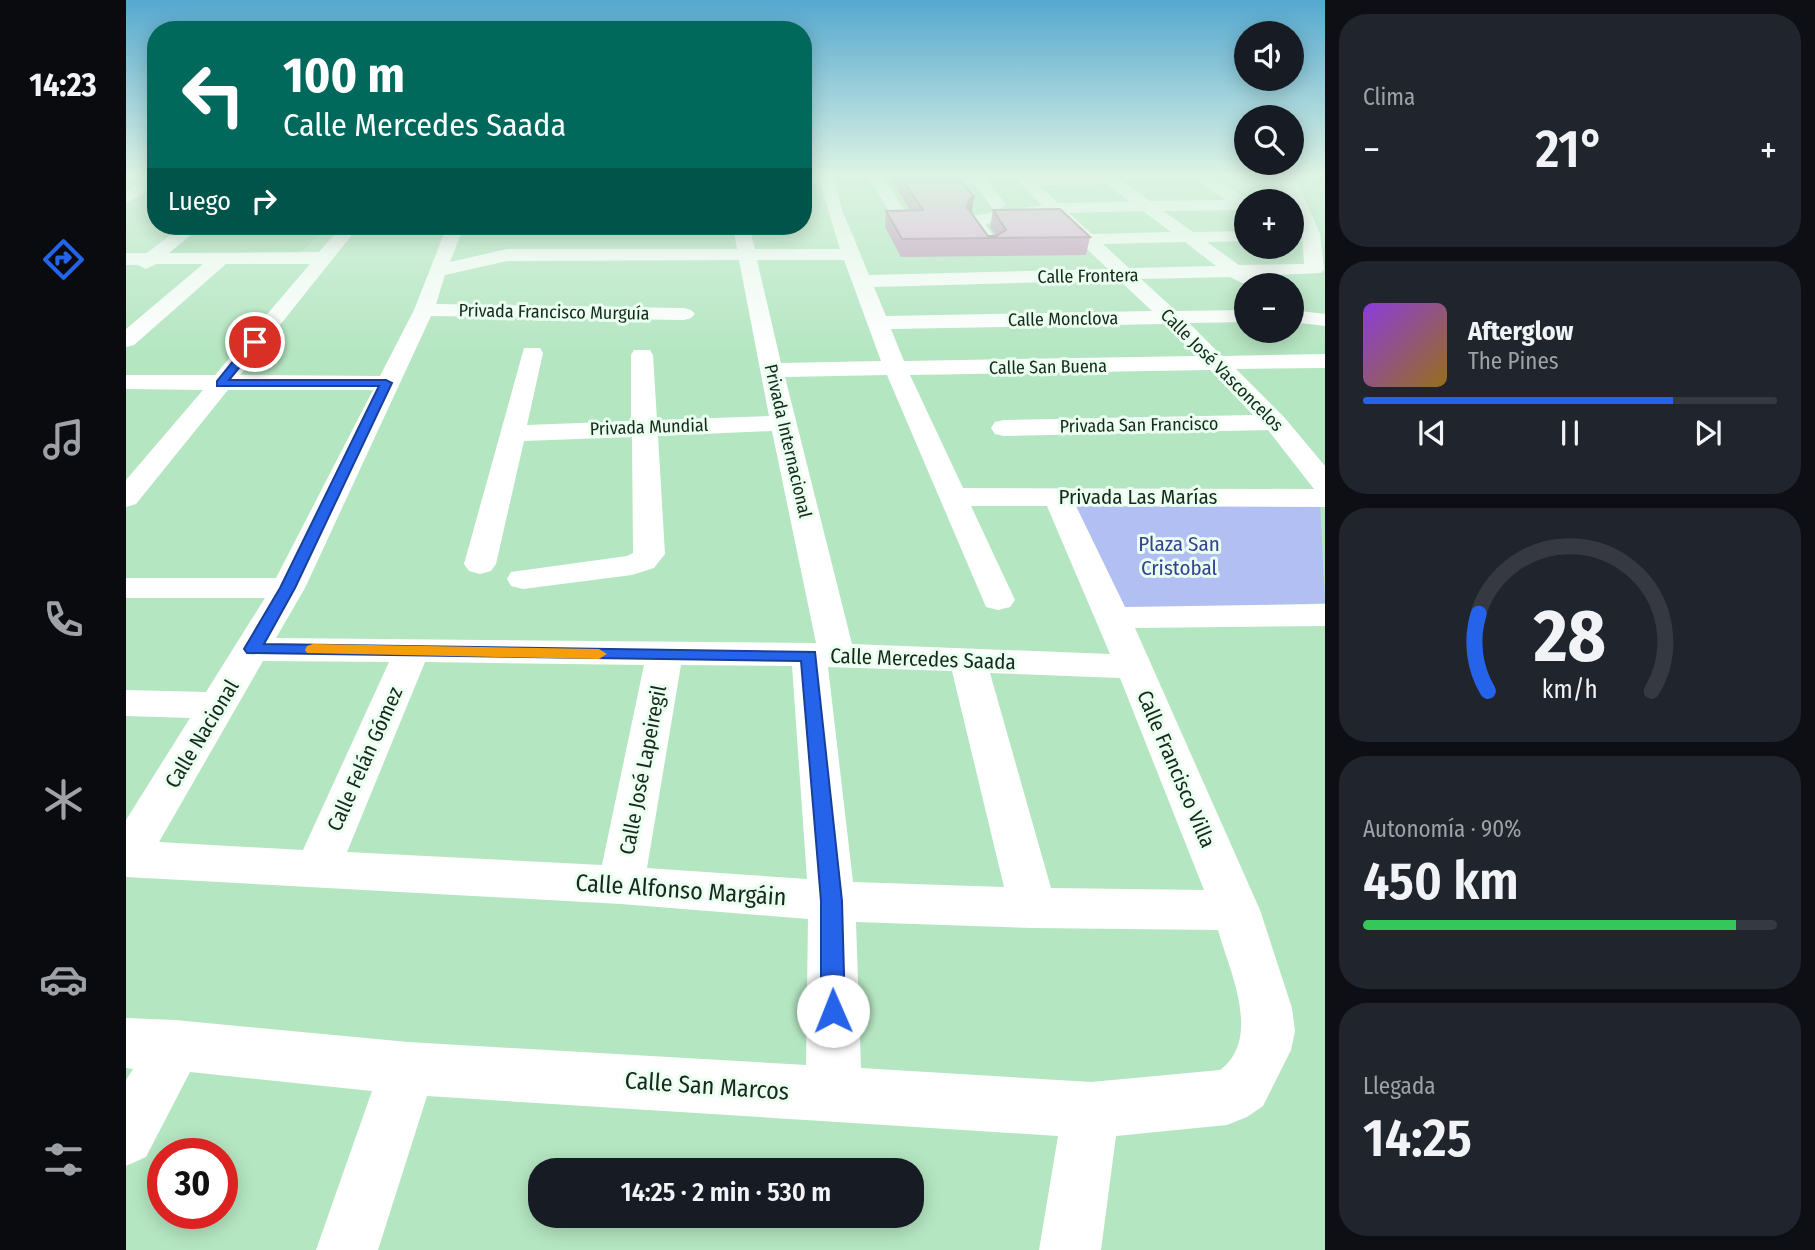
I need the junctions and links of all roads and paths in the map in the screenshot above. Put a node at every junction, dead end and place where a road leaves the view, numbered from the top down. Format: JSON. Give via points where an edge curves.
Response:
{"nodes":[{"id":1,"x":839,"y":234,"type":"edge"},
{"id":2,"x":983,"y":234,"type":"edge"},
{"id":3,"x":1082,"y":234,"type":"edge"},
{"id":4,"x":1187,"y":234,"type":"edge"},
{"id":5,"x":1311,"y":234,"type":"edge"},
{"id":6,"x":181,"y":235,"type":"edge"},
{"id":7,"x":343,"y":235,"type":"edge"},
{"id":8,"x":451,"y":235,"type":"edge"},
{"id":9,"x":743,"y":235,"type":"edge"},
{"id":10,"x":515,"y":236,"type":"dead end"},
{"id":11,"x":637,"y":236,"type":"dead end"},
{"id":12,"x":1234,"y":236,"type":"edge"},
{"id":13,"x":1191,"y":237,"type":"junction"},
{"id":14,"x":1087,"y":239,"type":"junction"},
{"id":15,"x":992,"y":247,"type":"edge"},
{"id":16,"x":852,"y":254,"type":"junction"},
{"id":17,"x":636,"y":256,"type":"junction"},
{"id":18,"x":748,"y":256,"type":"junction"},
{"id":19,"x":494,"y":257,"type":"junction"},
{"id":20,"x":222,"y":258,"type":"junction"},
{"id":21,"x":323,"y":258,"type":"junction"},
{"id":22,"x":126,"y":259,"type":"edge"},
{"id":23,"x":151,"y":259,"type":"junction"},
{"id":24,"x":437,"y":271,"type":"junction"},
{"id":25,"x":1234,"y":273,"type":"edge"},
{"id":26,"x":1238,"y":273,"type":"joint"},
{"id":27,"x":1126,"y":276,"type":"junction"},
{"id":28,"x":126,"y":278,"type":"edge"},
{"id":29,"x":863,"y":281,"type":"junction"},
{"id":30,"x":424,"y":310,"type":"junction"},
{"id":31,"x":684,"y":314,"type":"dead end"},
{"id":32,"x":1234,"y":316,"type":"edge"},
{"id":33,"x":1170,"y":317,"type":"junction"},
{"id":34,"x":1304,"y":317,"type":"edge"},
{"id":35,"x":1323,"y":319,"type":"edge"},
{"id":36,"x":880,"y":323,"type":"junction"},
{"id":37,"x":126,"y":340,"type":"edge"},
{"id":38,"x":532,"y":353,"type":"dead end"},
{"id":39,"x":642,"y":355,"type":"dead end"},
{"id":40,"x":1325,"y":361,"type":"edge"},
{"id":41,"x":1217,"y":364,"type":"junction"},
{"id":42,"x":896,"y":369,"type":"junction"},
{"id":43,"x":771,"y":370,"type":"junction"},
{"id":44,"x":126,"y":382,"type":"edge"},
{"id":45,"x":221,"y":383,"type":"junction"},
{"id":46,"x":386,"y":383,"type":"junction"},
{"id":47,"x":785,"y":422,"type":"junction"},
{"id":48,"x":1275,"y":422,"type":"junction"},
{"id":49,"x":645,"y":427,"type":"junction"},
{"id":50,"x":1004,"y":428,"type":"dead end"},
{"id":51,"x":514,"y":433,"type":"junction"},
{"id":52,"x":1325,"y":484,"type":"edge"},
{"id":53,"x":1057,"y":496,"type":"junction"},
{"id":54,"x":952,"y":497,"type":"junction"},
{"id":55,"x":126,"y":498,"type":"edge"},
{"id":56,"x":1325,"y":498,"type":"edge"},
{"id":57,"x":480,"y":564,"type":"dead end"},
{"id":58,"x":523,"y":579,"type":"dead end"},
{"id":59,"x":126,"y":588,"type":"edge"},
{"id":60,"x":288,"y":588,"type":"junction"},
{"id":61,"x":998,"y":600,"type":"dead end"},
{"id":62,"x":1325,"y":615,"type":"edge"},
{"id":63,"x":1112,"y":618,"type":"junction"},
{"id":64,"x":253,"y":649,"type":"junction"},
{"id":65,"x":412,"y":651,"type":"junction"},
{"id":66,"x":664,"y":655,"type":"junction"},
{"id":67,"x":823,"y":656,"type":"junction"},
{"id":68,"x":968,"y":661,"type":"junction"},
{"id":69,"x":1132,"y":667,"type":"junction"},
{"id":70,"x":126,"y":703,"type":"edge"},
{"id":71,"x":219,"y":706,"type":"junction"},
{"id":72,"x":126,"y":859,"type":"edge"},
{"id":73,"x":318,"y":867,"type":"junction"},
{"id":74,"x":621,"y":885,"type":"junction"},
{"id":75,"x":832,"y":901,"type":"junction"},
{"id":76,"x":1033,"y":908,"type":"junction"},
{"id":77,"x":1236,"y":910,"type":"junction"},
{"id":78,"x":151,"y":1044,"type":"edge"},
{"id":79,"x":1265,"y":1050,"type":"joint"},
{"id":80,"x":408,"y":1068,"type":"junction"},
{"id":81,"x":834,"y":1094,"type":"junction"},
{"id":82,"x":1090,"y":1111,"type":"junction"},
{"id":83,"x":126,"y":1137,"type":"edge"},
{"id":84,"x":347,"y":1250,"type":"edge"},
{"id":85,"x":1070,"y":1250,"type":"edge"}],
"edges":[{"from":1,"to":16,"type":"street"},
{"from":2,"to":15,"type":"street"},
{"from":3,"to":14,"type":"street","name":"Calle José Vasconcelos"},
{"from":4,"to":13,"type":"street"},
{"from":5,"to":26,"type":"street","name":"Calle Frontera","via":[[1314,270]]},
{"from":6,"to":23,"type":"street"},
{"from":7,"to":21,"type":"street"},
{"from":8,"to":24,"type":"street","name":"Calle Nacional"},
{"from":9,"to":18,"type":"street","name":"Privada Internacional"},
{"from":10,"to":19,"type":"street"},
{"from":11,"to":17,"type":"street"},
{"from":12,"to":13,"type":"street"},
{"from":13,"to":14,"type":"street"},
{"from":13,"to":26,"type":"street"},
{"from":14,"to":27,"type":"street","name":"Calle José Vasconcelos"},
{"from":16,"to":18,"type":"street"},
{"from":16,"to":29,"type":"street"},
{"from":17,"to":18,"type":"street"},
{"from":17,"to":19,"type":"street"},
{"from":18,"to":43,"type":"street","name":"Privada Internacional"},
{"from":19,"to":24,"type":"street"},
{"from":20,"to":21,"type":"street"},
{"from":20,"to":23,"type":"street"},
{"from":20,"to":37,"type":"street"},
{"from":21,"to":45,"type":"street"},
{"from":22,"to":23,"type":"street"},
{"from":23,"to":28,"type":"street"},
{"from":24,"to":30,"type":"street","name":"Calle Nacional"},
{"from":25,"to":27,"type":"street","name":"Calle Frontera"},
{"from":27,"to":29,"type":"street","name":"Calle Frontera"},
{"from":27,"to":33,"type":"street","name":"Calle José Vasconcelos"},
{"from":29,"to":36,"type":"street"},
{"from":30,"to":31,"type":"street","name":"Privada Francisco Murguía"},
{"from":30,"to":46,"type":"street","name":"Calle Nacional"},
{"from":32,"to":33,"type":"street","name":"Calle Monclova"},
{"from":33,"to":36,"type":"street","name":"Calle Monclova"},
{"from":33,"to":41,"type":"street","name":"Calle José Vasconcelos"},
{"from":34,"to":35,"type":"street"},
{"from":36,"to":42,"type":"street"},
{"from":38,"to":51,"type":"street"},
{"from":39,"to":49,"type":"street"},
{"from":40,"to":41,"type":"street","name":"Calle San Buena"},
{"from":41,"to":42,"type":"street","name":"Calle San Buena"},
{"from":41,"to":48,"type":"street","name":"Calle José Vasconcelos"},
{"from":42,"to":43,"type":"street","name":"Calle San Buena"},
{"from":42,"to":54,"type":"street"},
{"from":43,"to":47,"type":"street","name":"Privada Internacional"},
{"from":44,"to":45,"type":"street"},
{"from":45,"to":46,"type":"street"},
{"from":45,"to":55,"type":"street"},
{"from":46,"to":60,"type":"street","name":"Calle Nacional"},
{"from":47,"to":49,"type":"street","name":"Privada Mundial"},
{"from":47,"to":67,"type":"street","name":"Privada Internacional"},
{"from":48,"to":50,"type":"street","name":"Privada San Francisco"},
{"from":48,"to":52,"type":"street","name":"Calle José Vasconcelos"},
{"from":49,"to":51,"type":"street","name":"Privada Mundial"},
{"from":49,"to":58,"type":"street","via":[[647,559],[632,565]]},
{"from":51,"to":57,"type":"street"},
{"from":53,"to":54,"type":"street","name":"Privada Las Marías"},
{"from":53,"to":56,"type":"street","name":"Privada Las Marías"},
{"from":53,"to":63,"type":"street","name":"Calle Francisco Villa"},
{"from":54,"to":61,"type":"street"},
{"from":59,"to":60,"type":"street"},
{"from":60,"to":64,"type":"street","name":"Calle Nacional"},
{"from":62,"to":63,"type":"street"},
{"from":63,"to":69,"type":"street","name":"Calle Francisco Villa"},
{"from":64,"to":65,"type":"street","name":"Calle Mercedes Saada"},
{"from":64,"to":71,"type":"street","name":"Calle Nacional"},
{"from":65,"to":66,"type":"street","name":"Calle Mercedes Saada"},
{"from":65,"to":73,"type":"street","name":"Calle Felán Gómez"},
{"from":66,"to":67,"type":"street","name":"Calle Mercedes Saada"},
{"from":66,"to":74,"type":"street","name":"Calle José Lapeiregil"},
{"from":67,"to":68,"type":"street","name":"Calle Mercedes Saada"},
{"from":67,"to":75,"type":"street","name":"Privada Internacional"},
{"from":68,"to":69,"type":"street","name":"Calle Mercedes Saada"},
{"from":68,"to":76,"type":"street"},
{"from":69,"to":77,"type":"street","name":"Calle Francisco Villa"},
{"from":70,"to":71,"type":"street"},
{"from":71,"to":72,"type":"street","name":"Calle Nacional"},
{"from":72,"to":73,"type":"street","name":"Calle Alfonso Margáin"},
{"from":73,"to":74,"type":"street","name":"Calle Alfonso Margáin"},
{"from":74,"to":75,"type":"street","name":"Calle Alfonso Margáin"},
{"from":75,"to":76,"type":"street","name":"Calle Alfonso Margáin"},
{"from":75,"to":81,"type":"street","name":"Privada Internacional"},
{"from":76,"to":77,"type":"street","name":"Calle Alfonso Margáin"},
{"from":77,"to":79,"type":"street","name":"Calle Francisco Villa","via":[[1266,1008]]},
{"from":78,"to":80,"type":"street","name":"Calle San Marcos"},
{"from":78,"to":83,"type":"street"},
{"from":79,"to":82,"type":"street","name":"Calle San Marcos","via":[[1243,1087],[1227,1097]]},
{"from":80,"to":81,"type":"street","name":"Calle San Marcos"},
{"from":80,"to":84,"type":"street"},
{"from":81,"to":82,"type":"street","name":"Calle San Marcos"},
{"from":82,"to":85,"type":"street"}]}
